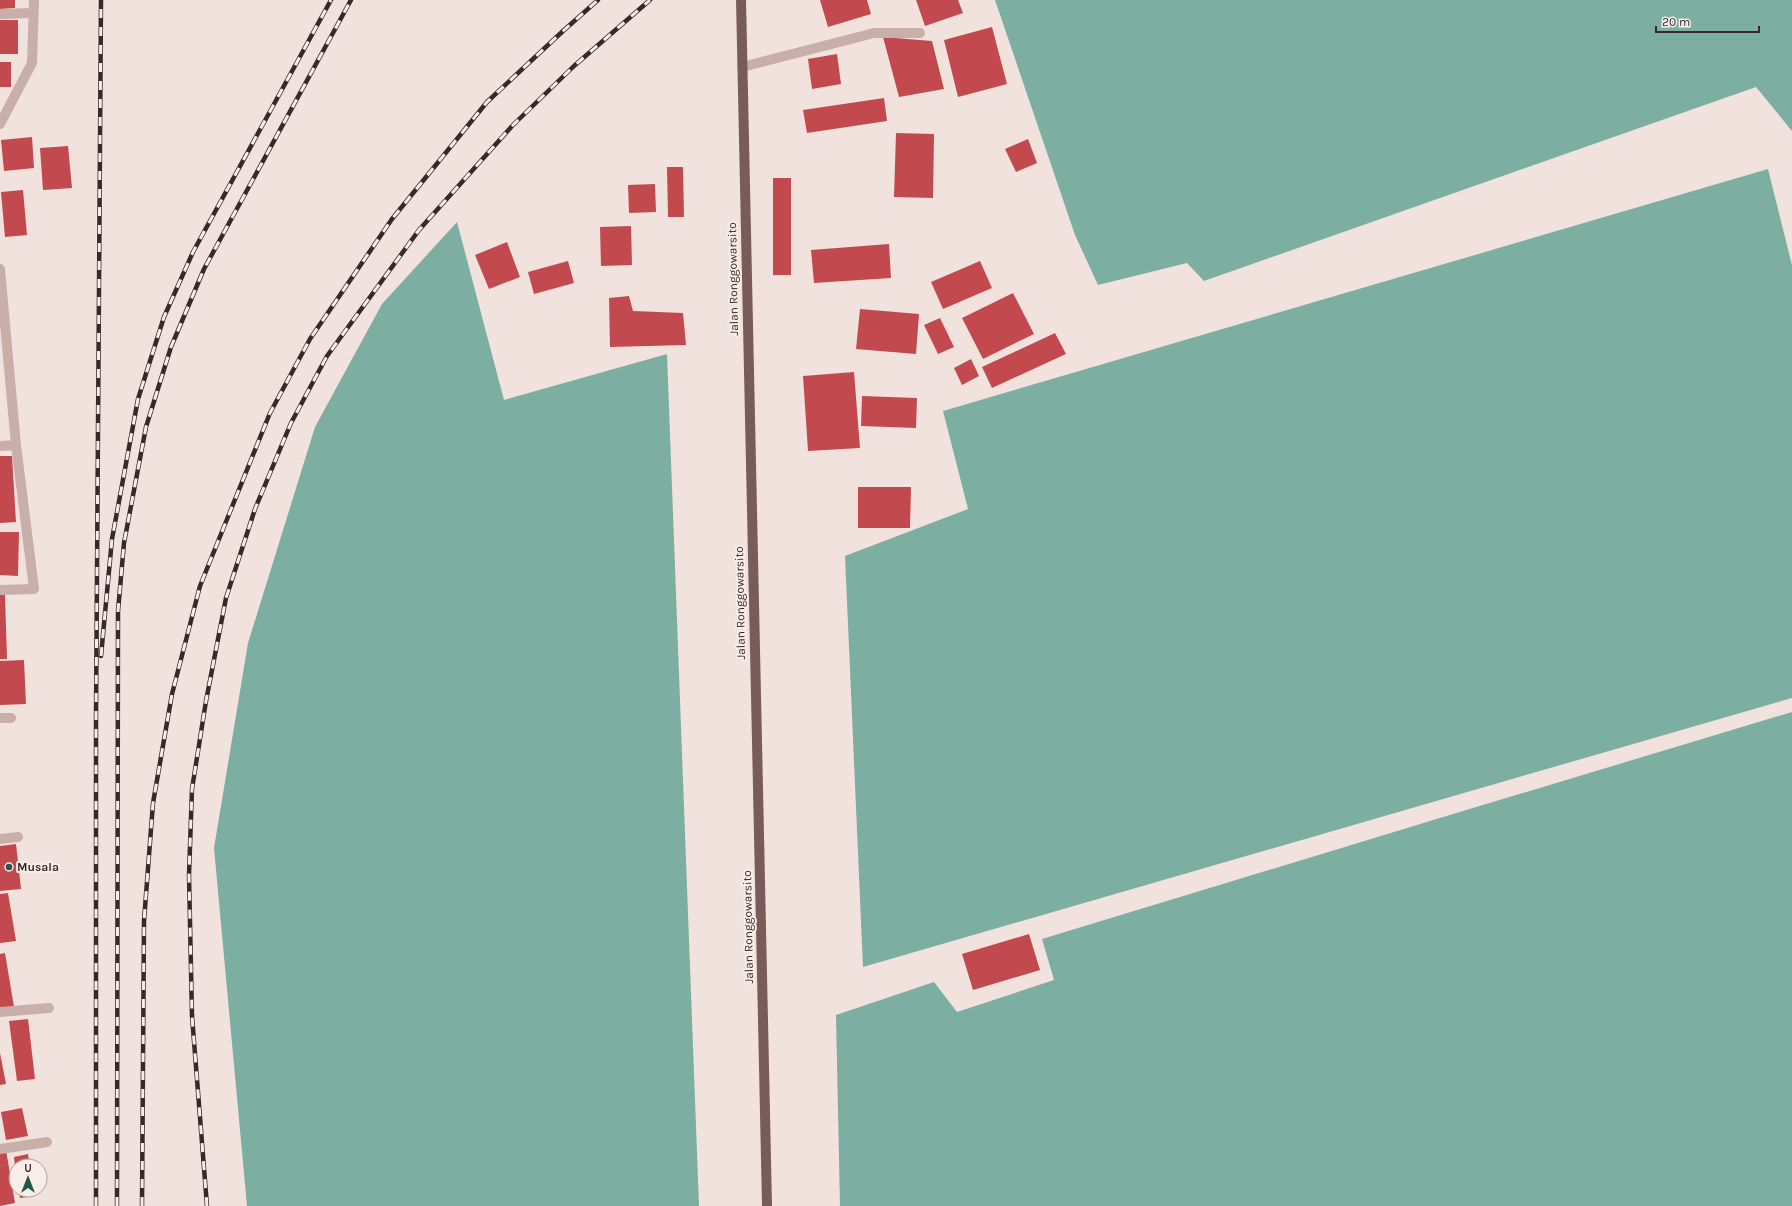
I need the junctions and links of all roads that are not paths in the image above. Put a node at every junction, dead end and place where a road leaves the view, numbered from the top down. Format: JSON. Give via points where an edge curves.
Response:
{"nodes":[{"id":1,"x":34,"y":0,"type":"edge"},
{"id":2,"x":741,"y":0,"type":"edge"},
{"id":3,"x":33,"y":13,"type":"junction"},
{"id":4,"x":0,"y":14,"type":"edge"},
{"id":5,"x":920,"y":33,"type":"dead end"},
{"id":6,"x":742,"y":67,"type":"junction"},
{"id":7,"x":0,"y":124,"type":"edge"},
{"id":8,"x":0,"y":269,"type":"edge"},
{"id":9,"x":1,"y":290,"type":"edge"},
{"id":10,"x":16,"y":445,"type":"junction"},
{"id":11,"x":0,"y":446,"type":"edge"},
{"id":12,"x":0,"y":590,"type":"edge"},
{"id":13,"x":0,"y":718,"type":"edge"},
{"id":14,"x":10,"y":718,"type":"dead end"},
{"id":15,"x":18,"y":837,"type":"dead end"},
{"id":16,"x":0,"y":839,"type":"edge"},
{"id":17,"x":49,"y":1008,"type":"dead end"},
{"id":18,"x":0,"y":1012,"type":"edge"},
{"id":19,"x":47,"y":1142,"type":"dead end"},
{"id":20,"x":0,"y":1149,"type":"edge"},
{"id":21,"x":767,"y":1206,"type":"edge"}],
"edges":[{"from":1,"to":3,"type":"street"},
{"from":2,"to":6,"type":"main road","name":"Jalan Ronggowarsito"},
{"from":3,"to":4,"type":"street"},
{"from":3,"to":7,"type":"street","via":[[32,63]]},
{"from":5,"to":6,"type":"street","via":[[874,33]]},
{"from":6,"to":21,"type":"main road","name":"Jalan Ronggowarsito"},
{"from":8,"to":9,"type":"street"},
{"from":9,"to":10,"type":"street"},
{"from":10,"to":11,"type":"street"},
{"from":10,"to":12,"type":"street","via":[[34,589]]},
{"from":13,"to":14,"type":"street"},
{"from":15,"to":16,"type":"street"},
{"from":17,"to":18,"type":"street"},
{"from":19,"to":20,"type":"street"}]}
